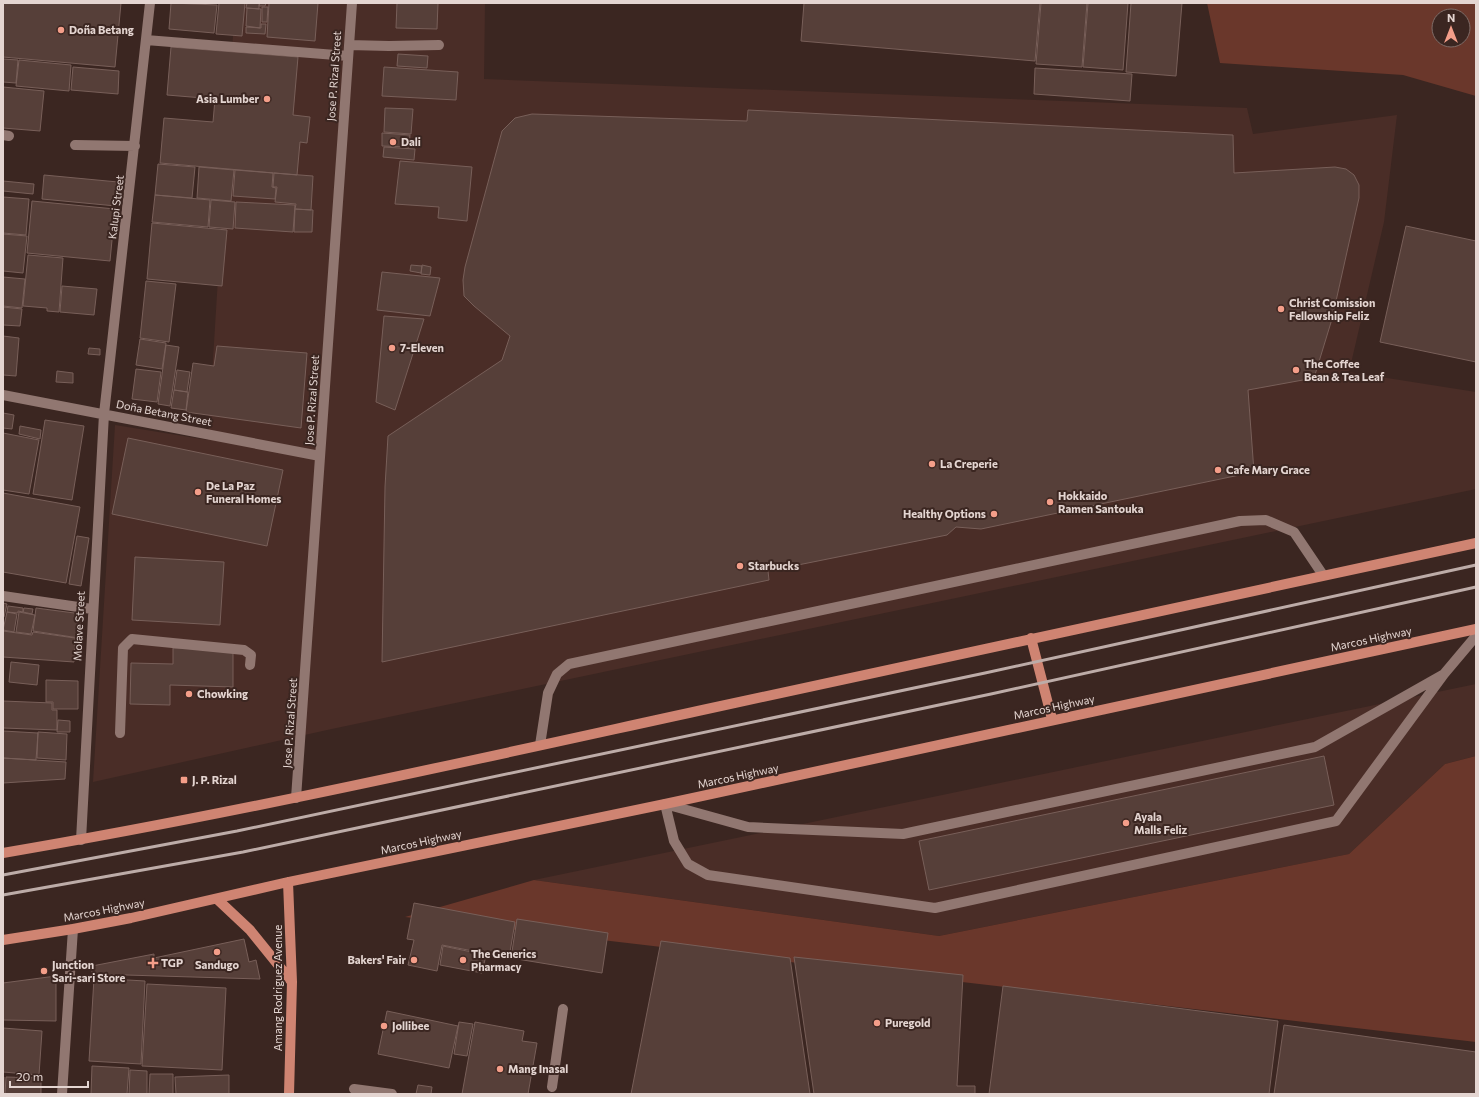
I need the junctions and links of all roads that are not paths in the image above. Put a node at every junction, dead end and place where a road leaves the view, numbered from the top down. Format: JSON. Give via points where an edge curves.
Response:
{"nodes":[{"id":1,"x":150,"y":3,"type":"edge"},
{"id":2,"x":352,"y":3,"type":"edge"},
{"id":3,"x":146,"y":40,"type":"junction"},
{"id":4,"x":439,"y":45,"type":"dead end"},
{"id":5,"x":348,"y":51,"type":"junction"},
{"id":6,"x":75,"y":145,"type":"dead end"},
{"id":7,"x":135,"y":146,"type":"junction"},
{"id":8,"x":3,"y":395,"type":"edge"},
{"id":9,"x":104,"y":414,"type":"junction"},
{"id":10,"x":320,"y":456,"type":"junction"},
{"id":11,"x":1476,"y":543,"type":"edge"},
{"id":12,"x":1323,"y":575,"type":"junction"},
{"id":13,"x":3,"y":596,"type":"edge"},
{"id":14,"x":92,"y":609,"type":"junction"},
{"id":15,"x":1476,"y":628,"type":"edge"},
{"id":16,"x":1476,"y":636,"type":"edge"},
{"id":17,"x":1031,"y":638,"type":"junction"},
{"id":18,"x":250,"y":665,"type":"dead end"},
{"id":19,"x":1444,"y":674,"type":"junction"},
{"id":20,"x":1052,"y":719,"type":"junction"},
{"id":21,"x":120,"y":733,"type":"dead end"},
{"id":22,"x":540,"y":745,"type":"junction"},
{"id":23,"x":296,"y":798,"type":"junction"},
{"id":24,"x":665,"y":804,"type":"junction"},
{"id":25,"x":80,"y":840,"type":"junction"},
{"id":26,"x":3,"y":853,"type":"edge"},
{"id":27,"x":288,"y":882,"type":"junction"},
{"id":28,"x":216,"y":899,"type":"junction"},
{"id":29,"x":73,"y":929,"type":"junction"},
{"id":30,"x":3,"y":940,"type":"edge"},
{"id":31,"x":292,"y":982,"type":"junction"},
{"id":32,"x":563,"y":1009,"type":"dead end"},
{"id":33,"x":552,"y":1087,"type":"dead end"},
{"id":34,"x":354,"y":1089,"type":"dead end"},
{"id":35,"x":62,"y":1094,"type":"edge"},
{"id":36,"x":289,"y":1094,"type":"edge"},
{"id":37,"x":392,"y":1094,"type":"edge"}],
"edges":[{"from":1,"to":3,"type":"street","name":"Kalupi Street"},
{"from":2,"to":5,"type":"street","name":"Jose P. Rizal Street"},
{"from":3,"to":5,"type":"street"},
{"from":3,"to":7,"type":"street","name":"Kalupi Street"},
{"from":4,"to":5,"type":"street"},
{"from":5,"to":10,"type":"street","name":"Jose P. Rizal Street"},
{"from":6,"to":7,"type":"street"},
{"from":7,"to":9,"type":"street","name":"Kalupi Street"},
{"from":8,"to":9,"type":"street","name":"Doña Betang Street"},
{"from":9,"to":10,"type":"street","name":"Doña Betang Street"},
{"from":9,"to":14,"type":"street","name":"Molave Street"},
{"from":10,"to":23,"type":"street","name":"Jose P. Rizal Street"},
{"from":11,"to":12,"type":"main road"},
{"from":12,"to":17,"type":"main road"},
{"from":12,"to":22,"type":"street","via":[[1294,532],[1266,520],[1240,521],[569,664],[557,674],[548,693]]},
{"from":13,"to":14,"type":"street"},
{"from":14,"to":25,"type":"street","name":"Molave Street"},
{"from":15,"to":20,"type":"main road","name":"Marcos Highway"},
{"from":16,"to":19,"type":"street"},
{"from":17,"to":20,"type":"main road"},
{"from":17,"to":22,"type":"main road"},
{"from":18,"to":21,"type":"street","via":[[251,655],[244,650],[132,639],[124,648]]},
{"from":19,"to":24,"type":"street","via":[[1315,747],[903,834],[748,827]]},
{"from":19,"to":24,"type":"street","via":[[1336,821],[935,908],[708,876],[688,864],[674,841]]},
{"from":20,"to":24,"type":"main road","name":"Marcos Highway"},
{"from":22,"to":23,"type":"main road"},
{"from":23,"to":25,"type":"main road"},
{"from":24,"to":27,"type":"main road","name":"Marcos Highway"},
{"from":25,"to":26,"type":"main road"},
{"from":27,"to":28,"type":"main road","name":"Marcos Highway"},
{"from":27,"to":31,"type":"main road","name":"Amang Rodriguez Avenue"},
{"from":28,"to":29,"type":"main road","name":"Marcos Highway"},
{"from":28,"to":31,"type":"main road","via":[[250,930]]},
{"from":29,"to":30,"type":"main road","name":"Marcos Highway"},
{"from":29,"to":35,"type":"street"},
{"from":31,"to":36,"type":"main road","name":"Amang Rodriguez Avenue"},
{"from":32,"to":33,"type":"street"},
{"from":34,"to":37,"type":"street"}]}
